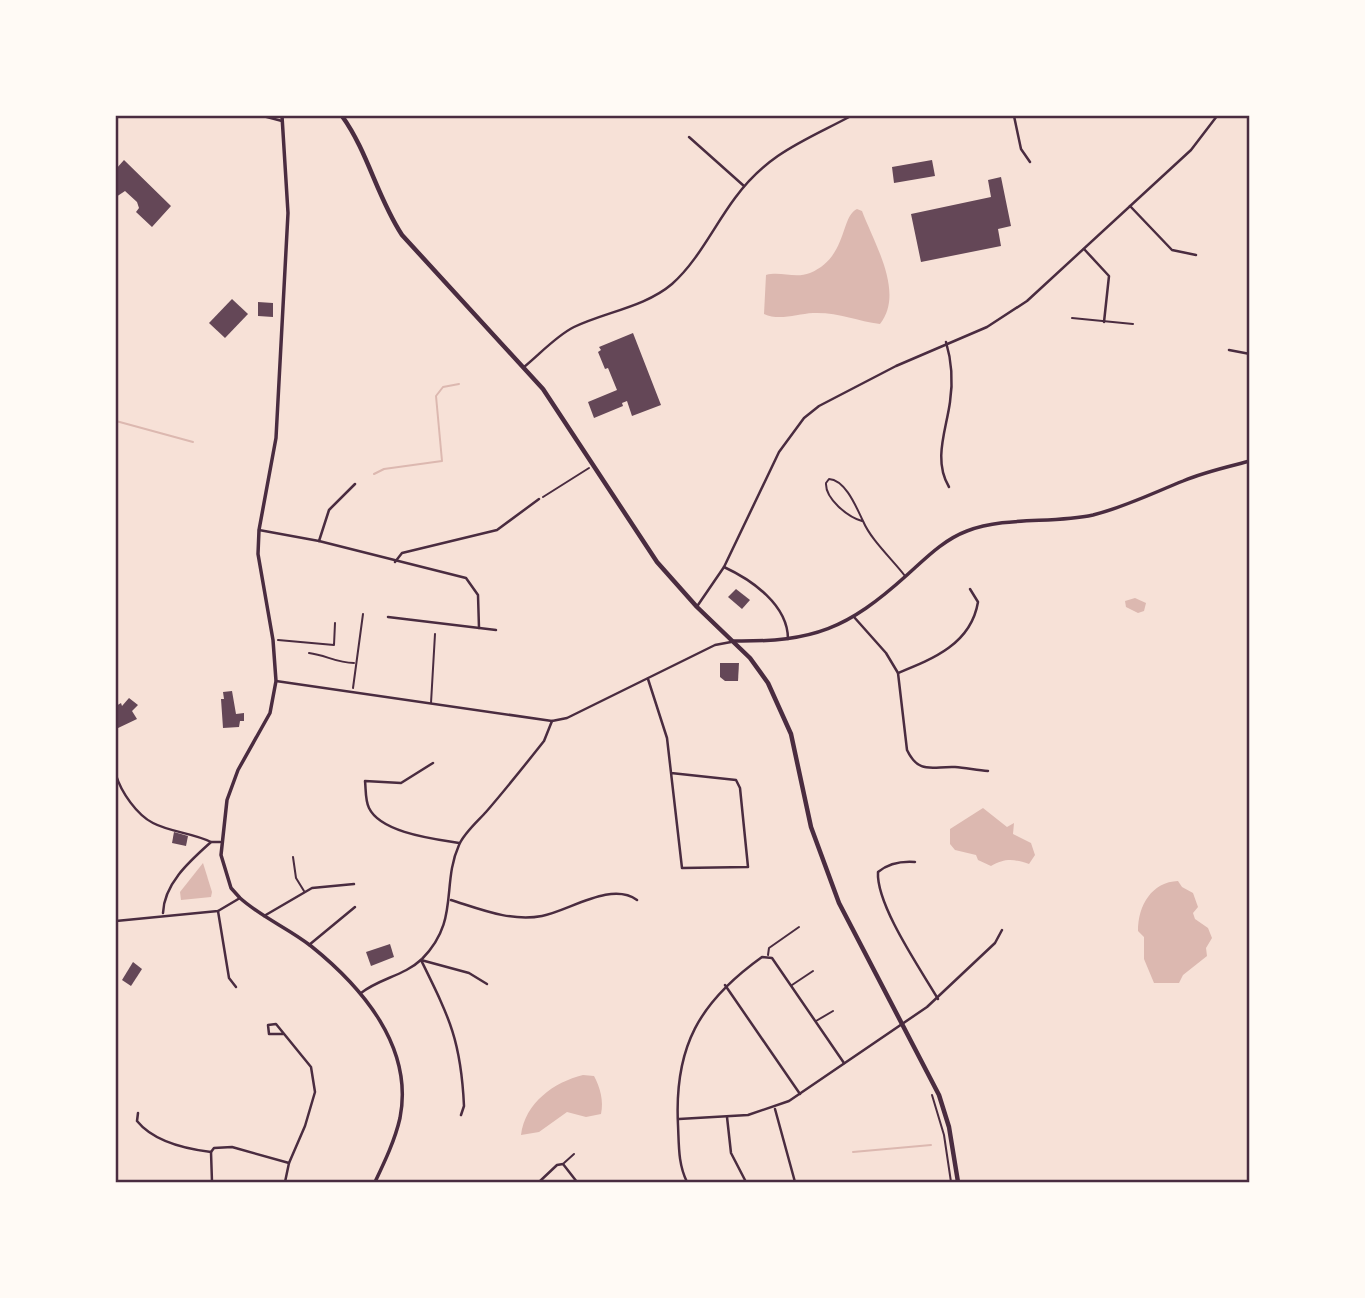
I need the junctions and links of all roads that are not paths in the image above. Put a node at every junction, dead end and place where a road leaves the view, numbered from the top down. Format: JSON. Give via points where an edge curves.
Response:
{"nodes":[{"id":1,"x":263,"y":116,"type":"edge"},
{"id":2,"x":342,"y":116,"type":"edge"},
{"id":3,"x":851,"y":116,"type":"edge"},
{"id":4,"x":1014,"y":116,"type":"edge"},
{"id":5,"x":1217,"y":116,"type":"edge"},
{"id":6,"x":282,"y":118,"type":"edge"},
{"id":7,"x":689,"y":137,"type":"dead end"},
{"id":8,"x":1030,"y":162,"type":"dead end"},
{"id":9,"x":744,"y":186,"type":"junction"},
{"id":10,"x":1130,"y":206,"type":"junction"},
{"id":11,"x":1084,"y":249,"type":"junction"},
{"id":12,"x":1196,"y":255,"type":"dead end"},
{"id":13,"x":1072,"y":318,"type":"dead end"},
{"id":14,"x":1104,"y":322,"type":"junction"},
{"id":15,"x":1133,"y":324,"type":"dead end"},
{"id":16,"x":946,"y":342,"type":"junction"},
{"id":17,"x":1229,"y":350,"type":"dead end"},
{"id":18,"x":1250,"y":354,"type":"edge"},
{"id":19,"x":524,"y":367,"type":"junction"},
{"id":20,"x":1250,"y":461,"type":"edge"},
{"id":21,"x":355,"y":484,"type":"dead end"},
{"id":22,"x":949,"y":487,"type":"dead end"},
{"id":23,"x":539,"y":499,"type":"road end"},
{"id":24,"x":862,"y":521,"type":"junction"},
{"id":25,"x":259,"y":530,"type":"junction"},
{"id":26,"x":318,"y":541,"type":"junction"},
{"id":27,"x":395,"y":562,"type":"junction"},
{"id":28,"x":724,"y":568,"type":"junction"},
{"id":29,"x":905,"y":576,"type":"junction"},
{"id":30,"x":970,"y":589,"type":"dead end"},
{"id":31,"x":696,"y":607,"type":"junction"},
{"id":32,"x":388,"y":617,"type":"dead end"},
{"id":33,"x":854,"y":617,"type":"junction"},
{"id":34,"x":479,"y":628,"type":"junction"},
{"id":35,"x":496,"y":630,"type":"dead end"},
{"id":36,"x":435,"y":634,"type":"dead end"},
{"id":37,"x":788,"y":639,"type":"junction"},
{"id":38,"x":734,"y":641,"type":"junction"},
{"id":39,"x":898,"y":673,"type":"junction"},
{"id":40,"x":648,"y":679,"type":"junction"},
{"id":41,"x":276,"y":681,"type":"junction"},
{"id":42,"x":431,"y":704,"type":"junction"},
{"id":43,"x":552,"y":721,"type":"junction"},
{"id":44,"x":433,"y":763,"type":"dead end"},
{"id":45,"x":988,"y":771,"type":"dead end"},
{"id":46,"x":671,"y":773,"type":"junction"},
{"id":47,"x":116,"y":775,"type":"edge"},
{"id":48,"x":211,"y":842,"type":"junction"},
{"id":49,"x":220,"y":842,"type":"junction"},
{"id":50,"x":459,"y":843,"type":"junction"},
{"id":51,"x":293,"y":857,"type":"dead end"},
{"id":52,"x":915,"y":862,"type":"dead end"},
{"id":53,"x":354,"y":884,"type":"dead end"},
{"id":54,"x":304,"y":891,"type":"junction"},
{"id":55,"x":240,"y":898,"type":"junction"},
{"id":56,"x":451,"y":900,"type":"junction"},
{"id":57,"x":637,"y":900,"type":"dead end"},
{"id":58,"x":355,"y":907,"type":"dead end"},
{"id":59,"x":218,"y":911,"type":"junction"},
{"id":60,"x":163,"y":914,"type":"junction"},
{"id":61,"x":264,"y":916,"type":"junction"},
{"id":62,"x":116,"y":921,"type":"edge"},
{"id":63,"x":799,"y":927,"type":"dead end"},
{"id":64,"x":1002,"y":930,"type":"dead end"},
{"id":65,"x":309,"y":945,"type":"junction"},
{"id":66,"x":768,"y":955,"type":"junction"},
{"id":67,"x":421,"y":960,"type":"junction"},
{"id":68,"x":813,"y":971,"type":"dead end"},
{"id":69,"x":487,"y":984,"type":"dead end"},
{"id":70,"x":725,"y":985,"type":"junction"},
{"id":71,"x":792,"y":985,"type":"junction"},
{"id":72,"x":236,"y":987,"type":"dead end"},
{"id":73,"x":362,"y":993,"type":"junction"},
{"id":74,"x":938,"y":999,"type":"junction"},
{"id":75,"x":833,"y":1011,"type":"dead end"},
{"id":76,"x":817,"y":1021,"type":"junction"},
{"id":77,"x":903,"y":1024,"type":"junction"},
{"id":78,"x":283,"y":1034,"type":"junction"},
{"id":79,"x":844,"y":1063,"type":"junction"},
{"id":80,"x":800,"y":1094,"type":"junction"},
{"id":81,"x":775,"y":1109,"type":"junction"},
{"id":82,"x":138,"y":1113,"type":"dead end"},
{"id":83,"x":461,"y":1115,"type":"dead end"},
{"id":84,"x":727,"y":1117,"type":"junction"},
{"id":85,"x":678,"y":1119,"type":"junction"},
{"id":86,"x":211,"y":1152,"type":"junction"},
{"id":87,"x":574,"y":1154,"type":"dead end"},
{"id":88,"x":289,"y":1163,"type":"junction"},
{"id":89,"x":563,"y":1164,"type":"junction"},
{"id":90,"x":212,"y":1182,"type":"edge"},
{"id":91,"x":285,"y":1182,"type":"edge"},
{"id":92,"x":375,"y":1182,"type":"edge"},
{"id":93,"x":539,"y":1182,"type":"edge"},
{"id":94,"x":577,"y":1182,"type":"edge"},
{"id":95,"x":687,"y":1182,"type":"edge"},
{"id":96,"x":746,"y":1182,"type":"edge"},
{"id":97,"x":795,"y":1182,"type":"edge"},
{"id":98,"x":958,"y":1182,"type":"edge"}],
"edges":[{"from":1,"to":6,"type":"street"},
{"from":2,"to":19,"type":"main road","via":[[402,235]]},
{"from":3,"to":9,"type":"street","via":[[804,137]]},
{"from":4,"to":8,"type":"street","via":[[1021,149]]},
{"from":5,"to":10,"type":"street","via":[[1191,150]]},
{"from":6,"to":25,"type":"street","via":[[288,213],[276,438]]},
{"from":7,"to":9,"type":"street"},
{"from":9,"to":19,"type":"street","via":[[672,284],[645,300],[572,328]]},
{"from":10,"to":11,"type":"street"},
{"from":10,"to":12,"type":"street","via":[[1172,250]]},
{"from":11,"to":14,"type":"street","via":[[1109,276]]},
{"from":11,"to":16,"type":"street","via":[[1007,315]]},
{"from":13,"to":14,"type":"lane"},
{"from":14,"to":15,"type":"lane"},
{"from":16,"to":22,"type":"street","via":[[952,386],[941,474]]},
{"from":16,"to":28,"type":"street","via":[[819,406],[796,426]]},
{"from":17,"to":18,"type":"street"},
{"from":19,"to":31,"type":"main road","via":[[595,464],[657,562]]},
{"from":20,"to":29,"type":"street","via":[[1098,513],[966,531]]},
{"from":21,"to":26,"type":"street","via":[[329,510]]},
{"from":23,"to":27,"type":"street","via":[[497,530],[402,553]]},
{"from":24,"to":24,"type":"lane","via":[[859,508],[836,481],[829,480],[826,491],[848,516]]},
{"from":24,"to":29,"type":"lane"},
{"from":25,"to":26,"type":"street"},
{"from":25,"to":41,"type":"street"},
{"from":26,"to":27,"type":"street"},
{"from":27,"to":34,"type":"street","via":[[466,578],[478,595]]},
{"from":28,"to":31,"type":"street"},
{"from":28,"to":37,"type":"street","via":[[767,597],[785,622]]},
{"from":29,"to":33,"type":"street"},
{"from":30,"to":39,"type":"street","via":[[978,602],[976,614],[957,642]]},
{"from":31,"to":38,"type":"main road"},
{"from":32,"to":34,"type":"street"},
{"from":33,"to":37,"type":"street","via":[[821,633]]},
{"from":33,"to":39,"type":"street"},
{"from":34,"to":35,"type":"street"},
{"from":36,"to":42,"type":"lane"},
{"from":37,"to":38,"type":"street"},
{"from":38,"to":40,"type":"street","via":[[715,645]]},
{"from":38,"to":77,"type":"main road","via":[[768,683],[785,716],[825,867],[873,972]]},
{"from":39,"to":45,"type":"street","via":[[912,760],[929,770]]},
{"from":40,"to":43,"type":"street"},
{"from":40,"to":46,"type":"street","via":[[667,738]]},
{"from":41,"to":42,"type":"street"},
{"from":41,"to":49,"type":"street","via":[[270,713],[231,784]]},
{"from":42,"to":43,"type":"street"},
{"from":43,"to":50,"type":"street","via":[[544,741]]},
{"from":44,"to":50,"type":"street","via":[[401,783],[365,780],[367,805],[379,818],[410,834]]},
{"from":46,"to":46,"type":"street","via":[[682,868],[748,867],[736,780]]},
{"from":47,"to":48,"type":"street","via":[[131,801],[153,823]]},
{"from":48,"to":49,"type":"street"},
{"from":48,"to":60,"type":"street","via":[[176,877]]},
{"from":49,"to":55,"type":"street","via":[[223,868]]},
{"from":50,"to":56,"type":"street"},
{"from":51,"to":54,"type":"lane","via":[[296,878]]},
{"from":52,"to":74,"type":"street","via":[[884,867],[878,872],[879,882],[898,932]]},
{"from":53,"to":54,"type":"street"},
{"from":54,"to":61,"type":"street"},
{"from":55,"to":59,"type":"street"},
{"from":55,"to":61,"type":"street"},
{"from":56,"to":57,"type":"street","via":[[522,917],[561,911],[607,894]]},
{"from":56,"to":67,"type":"street","via":[[444,924]]},
{"from":58,"to":65,"type":"street"},
{"from":59,"to":60,"type":"street"},
{"from":59,"to":72,"type":"street","via":[[229,978]]},
{"from":60,"to":62,"type":"street"},
{"from":61,"to":65,"type":"street"},
{"from":63,"to":66,"type":"lane","via":[[769,948]]},
{"from":64,"to":74,"type":"street","via":[[995,943]]},
{"from":65,"to":73,"type":"street"},
{"from":66,"to":70,"type":"street"},
{"from":66,"to":71,"type":"street"},
{"from":67,"to":69,"type":"street","via":[[470,974]]},
{"from":67,"to":73,"type":"street"},
{"from":67,"to":83,"type":"street","via":[[458,1042]]},
{"from":68,"to":71,"type":"lane"},
{"from":70,"to":80,"type":"street"},
{"from":70,"to":85,"type":"street","via":[[686,1045],[678,1080]]},
{"from":71,"to":76,"type":"street"},
{"from":73,"to":92,"type":"street","via":[[387,1031],[401,1080],[400,1118]]},
{"from":74,"to":77,"type":"street"},
{"from":75,"to":76,"type":"lane"},
{"from":76,"to":79,"type":"street"},
{"from":77,"to":79,"type":"street"},
{"from":77,"to":98,"type":"main road","via":[[944,1111]]},
{"from":78,"to":78,"type":"street","via":[[276,1024],[268,1025],[269,1034]]},
{"from":78,"to":88,"type":"street","via":[[311,1067],[315,1092]]},
{"from":79,"to":80,"type":"street"},
{"from":80,"to":81,"type":"street"},
{"from":81,"to":84,"type":"street"},
{"from":81,"to":97,"type":"street"},
{"from":82,"to":86,"type":"street","via":[[142,1127],[173,1144]]},
{"from":84,"to":85,"type":"street"},
{"from":84,"to":96,"type":"street","via":[[731,1153]]},
{"from":85,"to":95,"type":"street","via":[[679,1160]]},
{"from":86,"to":88,"type":"street","via":[[232,1147]]},
{"from":86,"to":90,"type":"street"},
{"from":87,"to":89,"type":"lane"},
{"from":88,"to":91,"type":"street"},
{"from":89,"to":93,"type":"street"},
{"from":89,"to":94,"type":"street"}]}
